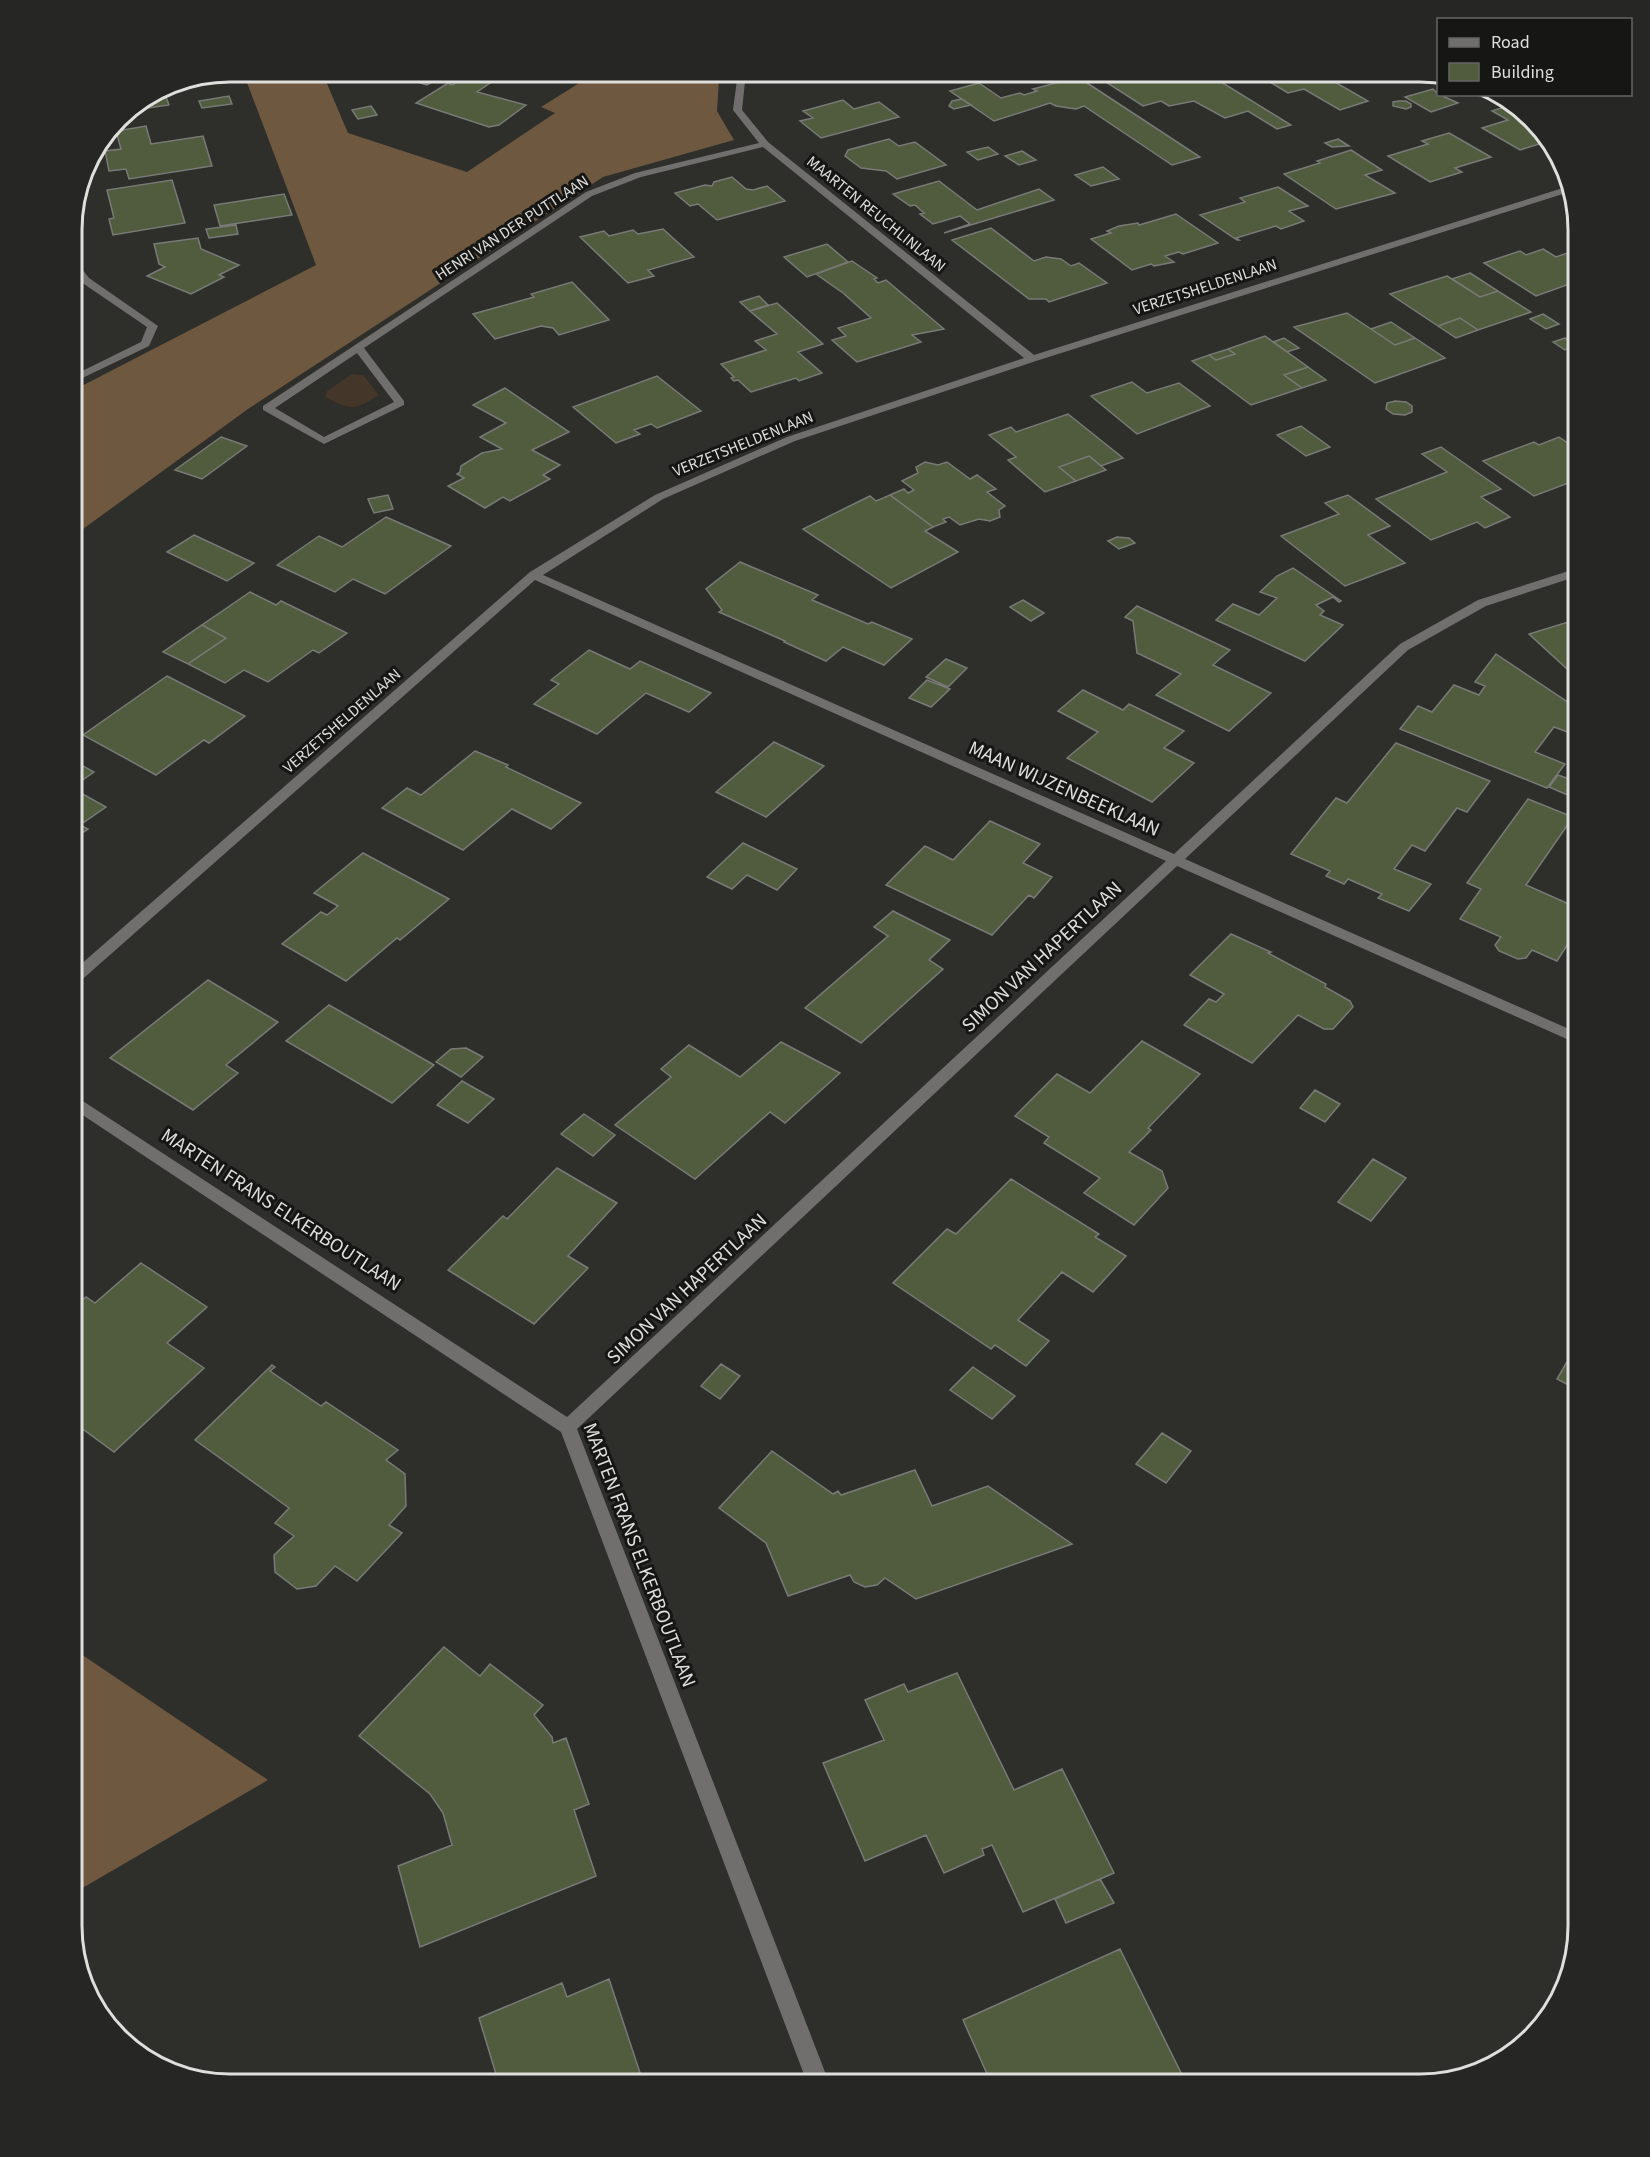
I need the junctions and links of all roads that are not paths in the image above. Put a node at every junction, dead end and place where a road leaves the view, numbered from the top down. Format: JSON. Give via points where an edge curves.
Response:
{"nodes":[{"id":1,"x":741,"y":82,"type":"edge"},
{"id":2,"x":765,"y":144,"type":"junction"},
{"id":3,"x":1562,"y":191,"type":"edge"},
{"id":4,"x":83,"y":277,"type":"edge"},
{"id":5,"x":359,"y":349,"type":"junction"},
{"id":6,"x":1032,"y":359,"type":"junction"},
{"id":7,"x":83,"y":375,"type":"edge"},
{"id":8,"x":534,"y":575,"type":"junction"},
{"id":9,"x":1568,"y":575,"type":"edge"},
{"id":10,"x":1175,"y":860,"type":"junction"},
{"id":11,"x":83,"y":971,"type":"edge"},
{"id":12,"x":1568,"y":1035,"type":"edge"},
{"id":13,"x":82,"y":1107,"type":"edge"},
{"id":14,"x":568,"y":1426,"type":"junction"},
{"id":15,"x":815,"y":2074,"type":"edge"}],
"edges":[{"from":1,"to":2,"type":"street","name":"MAARTEN REUCHLINLAAN","via":[[737,110]]},
{"from":2,"to":5,"type":"street","name":"HENRI VAN DER PUTTLAAN","via":[[638,175],[589,194]]},
{"from":2,"to":6,"type":"street","name":"MAARTEN REUCHLINLAAN"},
{"from":3,"to":6,"type":"street","name":"VERZETSHELDENLAAN"},
{"from":4,"to":7,"type":"street","via":[[153,326],[145,344]]},
{"from":5,"to":5,"type":"street","name":"HENRI VAN DER PUTTLAAN","via":[[297,388],[267,408],[324,441],[400,403]]},
{"from":6,"to":8,"type":"street","name":"VERZETSHELDENLAAN","via":[[791,439],[659,497]]},
{"from":8,"to":10,"type":"street","name":"MAAN WIJZENBEEKLAAN"},
{"from":8,"to":11,"type":"street","name":"VERZETSHELDENLAAN"},
{"from":9,"to":10,"type":"street","name":"SIMON VAN HAPERTLAAN","via":[[1482,603],[1404,647]]},
{"from":10,"to":12,"type":"street","name":"MAAN WIJZENBEEKLAAN"},
{"from":10,"to":14,"type":"street","name":"SIMON VAN HAPERTLAAN"},
{"from":13,"to":14,"type":"street","name":"MARTEN FRANS ELKERBOUTLAAN"},
{"from":14,"to":15,"type":"street","name":"MARTEN FRANS ELKERBOUTLAAN"}]}
